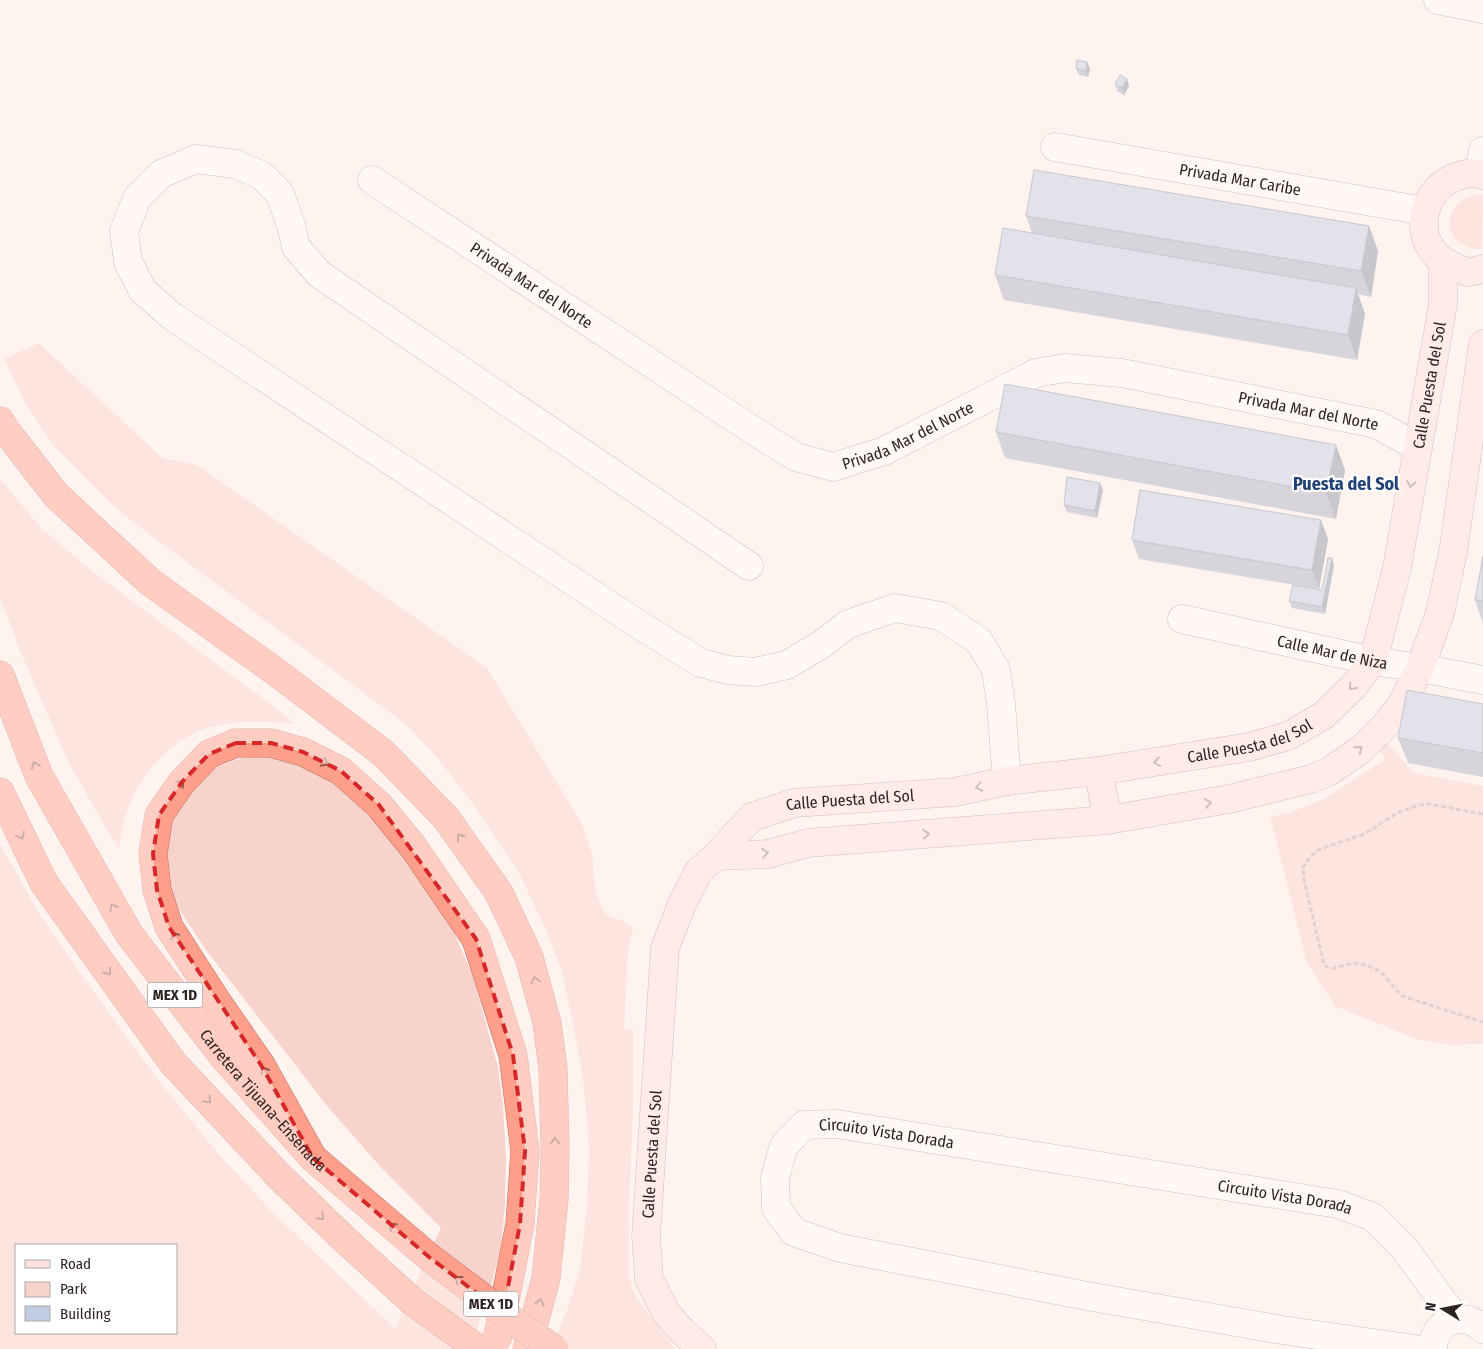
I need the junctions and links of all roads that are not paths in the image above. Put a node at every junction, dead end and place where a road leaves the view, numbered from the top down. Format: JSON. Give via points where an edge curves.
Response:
{"nodes":[{"id":1,"x":1438,"y":0,"type":"edge"},
{"id":2,"x":1483,"y":9,"type":"edge"},
{"id":3,"x":1055,"y":147,"type":"dead end"},
{"id":4,"x":1482,"y":166,"type":"edge"},
{"id":5,"x":372,"y":180,"type":"dead end"},
{"id":6,"x":1424,"y":211,"type":"junction"},
{"id":7,"x":1443,"y":263,"type":"junction"},
{"id":8,"x":1483,"y":269,"type":"edge"},
{"id":9,"x":1483,"y":344,"type":"edge"},
{"id":10,"x":0,"y":421,"type":"edge"},
{"id":11,"x":1418,"y":447,"type":"junction"},
{"id":12,"x":1476,"y":453,"type":"edge"},
{"id":13,"x":749,"y":566,"type":"dead end"},
{"id":14,"x":1182,"y":619,"type":"dead end"},
{"id":15,"x":1373,"y":661,"type":"junction"},
{"id":16,"x":1420,"y":668,"type":"junction"},
{"id":17,"x":0,"y":675,"type":"edge"},
{"id":18,"x":1483,"y":680,"type":"edge"},
{"id":19,"x":1098,"y":771,"type":"junction"},
{"id":20,"x":1007,"y":781,"type":"junction"},
{"id":21,"x":0,"y":792,"type":"edge"},
{"id":22,"x":1108,"y":820,"type":"junction"},
{"id":23,"x":716,"y":856,"type":"junction"},
{"id":24,"x":314,"y":1158,"type":"junction"},
{"id":25,"x":1456,"y":1319,"type":"junction"},
{"id":26,"x":1483,"y":1329,"type":"edge"},
{"id":27,"x":478,"y":1349,"type":"edge"},
{"id":28,"x":492,"y":1349,"type":"edge"},
{"id":29,"x":527,"y":1349,"type":"edge"},
{"id":30,"x":554,"y":1349,"type":"edge"},
{"id":31,"x":702,"y":1349,"type":"edge"},
{"id":32,"x":1416,"y":1349,"type":"edge"},
{"id":33,"x":1433,"y":1349,"type":"edge"}],
"edges":[{"from":1,"to":2,"type":"street"},
{"from":3,"to":6,"type":"street","name":"Privada Mar Caribe"},
{"from":4,"to":6,"type":"street","via":[[1444,182]]},
{"from":5,"to":11,"type":"street","name":"Privada Mar del Norte","via":[[754,431],[796,457],[832,467],[884,451],[1036,373],[1065,368],[1122,373],[1376,424]]},
{"from":6,"to":7,"type":"street","via":[[1424,230],[1430,248]]},
{"from":7,"to":8,"type":"street","via":[[1467,272]]},
{"from":7,"to":11,"type":"street","name":"Calle Puesta del Sol","via":[[1443,304]]},
{"from":9,"to":12,"type":"street"},
{"from":29,"to":10,"type":"highway","one_way":true,"via":[[546,1278],[554,1199],[553,1069],[547,1023],[529,957],[499,893],[446,818],[383,753],[150,582],[56,495]]},
{"from":11,"to":15,"type":"street","name":"Calle Puesta del Sol","one_way":true,"via":[[1397,568]]},
{"from":12,"to":16,"type":"street","via":[[1440,613]]},
{"from":13,"to":20,"type":"street","via":[[319,274],[296,247],[280,194],[261,175],[235,164],[196,160],[161,174],[137,198],[124,231],[128,262],[143,291],[173,317],[701,663],[728,670],[756,672],[787,665],[848,624],[894,608],[941,616],[979,641],[996,670]]},
{"from":14,"to":15,"type":"street","name":"Calle Mar de Niza"},
{"from":15,"to":16,"type":"street","name":"Calle Mar de Niza"},
{"from":15,"to":19,"type":"street","name":"Calle Puesta del Sol","one_way":true,"via":[[1353,687],[1324,715],[1288,736],[1249,747]]},
{"from":16,"to":18,"type":"street","name":"Calle Mar de Niza"},
{"from":22,"to":16,"type":"street","one_way":true,"via":[[1229,799],[1311,779],[1330,771],[1381,730],[1401,706]]},
{"from":24,"to":17,"type":"highway","name":"Carretera Tijuana–Ensenada","number":"MEX 1D","one_way":true,"via":[[222,1055],[129,934],[39,776]]},
{"from":19,"to":20,"type":"street","name":"Calle Puesta del Sol"},
{"from":19,"to":22,"type":"street"},
{"from":20,"to":23,"type":"street","name":"Calle Puesta del Sol","one_way":true,"via":[[955,792],[794,804],[752,817]]},
{"from":21,"to":27,"type":"highway","number":"MEX 1D","one_way":true,"via":[[44,883],[173,1063],[278,1175],[342,1237],[412,1301]]},
{"from":23,"to":22,"type":"street","one_way":true,"via":[[768,854],[808,843]]},
{"from":23,"to":31,"type":"street","name":"Calle Puesta del Sol","via":[[699,871],[665,948],[646,1236],[650,1279],[666,1313]]},
{"from":24,"to":28,"type":"highway","one_way":true,"via":[[261,1065],[169,927],[157,890],[153,854],[159,815],[182,782],[209,754],[236,743],[271,743],[303,752],[341,771],[380,805],[414,848],[476,939],[514,1056],[525,1151],[520,1224],[498,1336]]},
{"from":30,"to":24,"type":"highway","name":"Carretera Tijuana–Ensenada","number":"MEX 1D","one_way":true,"bridge":true,"via":[[428,1258]]},
{"from":25,"to":26,"type":"street","via":[[1471,1320]]},
{"from":25,"to":32,"type":"street","name":"Circuito Vista Dorada","via":[[1404,1248],[1372,1217],[1338,1204],[836,1124],[804,1125],[784,1146],[775,1177],[776,1208],[794,1232],[840,1248],[1087,1296],[1282,1330]]},
{"from":25,"to":33,"type":"street","via":[[1437,1332]]}]}
